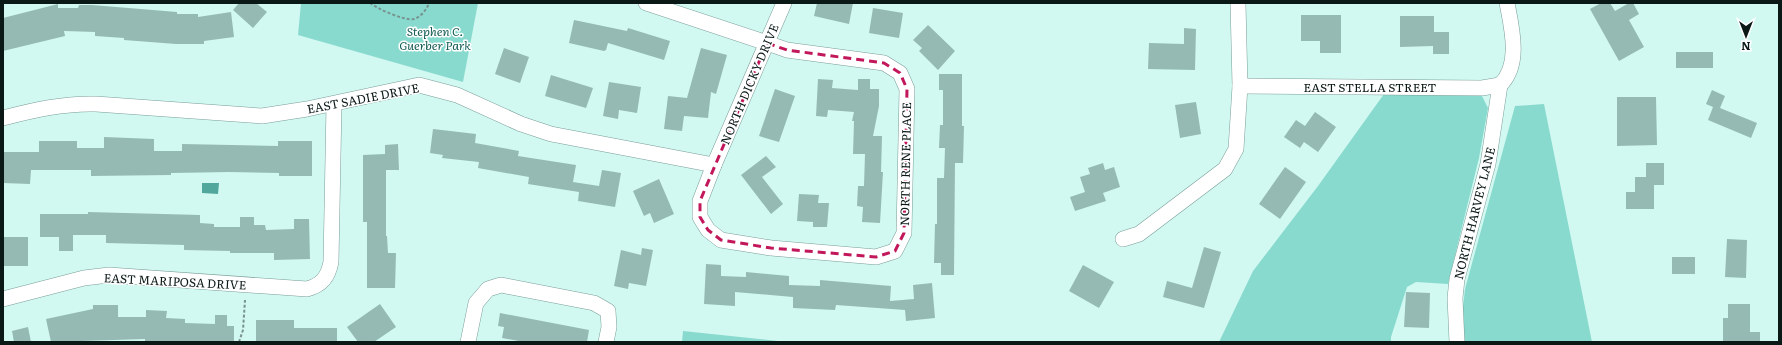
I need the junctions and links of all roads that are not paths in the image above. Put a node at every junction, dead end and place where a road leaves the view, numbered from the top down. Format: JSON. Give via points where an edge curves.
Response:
{"nodes":[{"id":1,"x":646,"y":3,"type":"edge"},
{"id":2,"x":784,"y":3,"type":"edge"},
{"id":3,"x":1238,"y":3,"type":"edge"},
{"id":4,"x":1507,"y":3,"type":"edge"},
{"id":5,"x":767,"y":44,"type":"junction"},
{"id":6,"x":1500,"y":85,"type":"junction"},
{"id":7,"x":1240,"y":86,"type":"junction"},
{"id":8,"x":334,"y":104,"type":"junction"},
{"id":9,"x":3,"y":118,"type":"edge"},
{"id":10,"x":714,"y":166,"type":"junction"},
{"id":11,"x":1123,"y":239,"type":"dead end"},
{"id":12,"x":3,"y":299,"type":"edge"},
{"id":13,"x":468,"y":342,"type":"edge"},
{"id":14,"x":606,"y":342,"type":"edge"},
{"id":15,"x":1457,"y":342,"type":"edge"}],
"edges":[{"from":1,"to":5,"type":"street","name":"NORTH RENE PLACE"},
{"from":2,"to":5,"type":"street","name":"NORTH DICKY DRIVE"},
{"from":3,"to":7,"type":"street"},
{"from":4,"to":6,"type":"street","via":[[1513,35],[1511,66],[1506,79]]},
{"from":5,"to":10,"type":"street","name":"NORTH DICKY DRIVE"},
{"from":5,"to":10,"type":"street","name":"NORTH RENE PLACE","via":[[787,50],[884,63],[900,73],[907,89],[904,233],[895,251],[876,257],[771,248],[721,240],[708,230],[700,216],[700,201]]},
{"from":6,"to":7,"type":"street","name":"EAST STELLA STREET","via":[[1482,88]]},
{"from":6,"to":15,"type":"street","name":"NORTH HARVEY LANE","via":[[1488,164],[1457,279]]},
{"from":7,"to":11,"type":"street","via":[[1236,149],[1225,169],[1139,234]]},
{"from":8,"to":9,"type":"street","name":"EAST SADIE DRIVE","via":[[262,116],[73,103]]},
{"from":8,"to":10,"type":"street","name":"EAST SADIE DRIVE","via":[[419,85],[458,95],[521,124],[551,134]]},
{"from":8,"to":12,"type":"street","name":"EAST MARIPOSA DRIVE","via":[[331,262],[324,281],[316,287],[307,289],[109,275],[84,278]]},
{"from":13,"to":14,"type":"street","via":[[476,302],[488,288],[501,285],[594,303],[608,311],[609,327]]}]}
